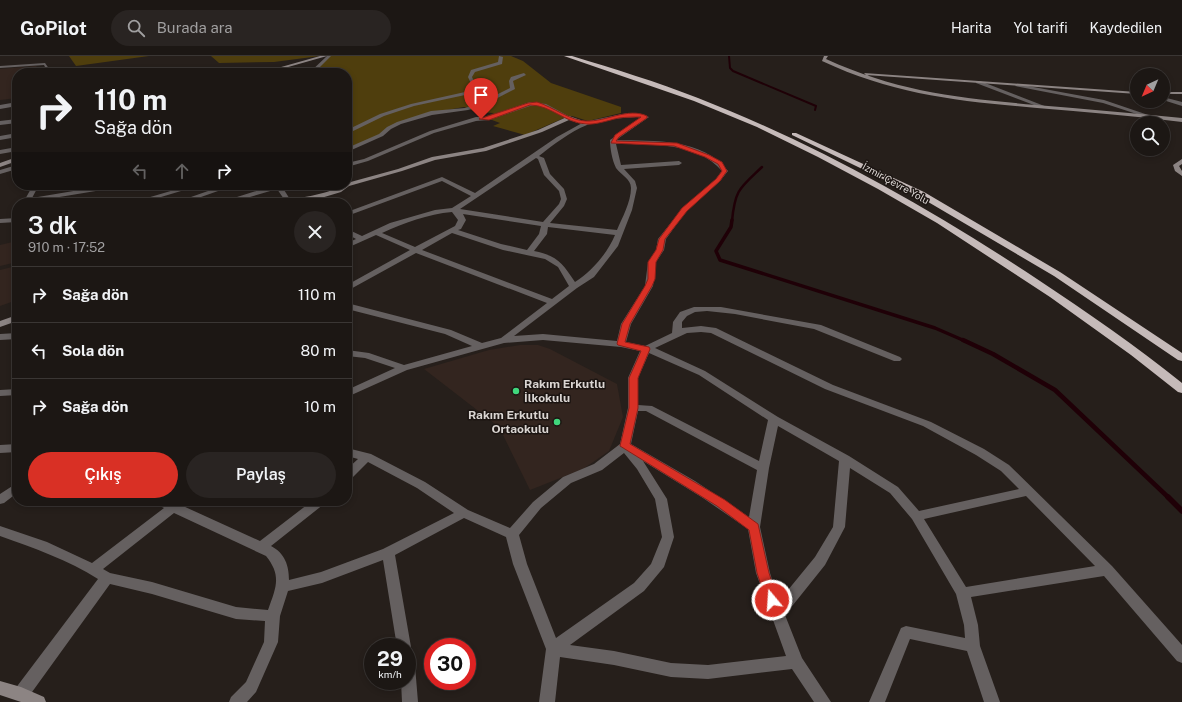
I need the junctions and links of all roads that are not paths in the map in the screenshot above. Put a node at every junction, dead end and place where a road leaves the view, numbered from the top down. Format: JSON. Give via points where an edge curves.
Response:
{"nodes":[{"id":1,"x":325,"y":56,"type":"edge"},
{"id":2,"x":328,"y":56,"type":"edge"},
{"id":3,"x":568,"y":56,"type":"edge"},
{"id":4,"x":587,"y":56,"type":"edge"},
{"id":5,"x":826,"y":56,"type":"edge"},
{"id":6,"x":501,"y":57,"type":"dead end"},
{"id":7,"x":0,"y":67,"type":"edge"},
{"id":8,"x":47,"y":68,"type":"edge"},
{"id":9,"x":281,"y":68,"type":"edge"},
{"id":10,"x":316,"y":68,"type":"edge"},
{"id":11,"x":524,"y":74,"type":"dead end"},
{"id":12,"x":856,"y":74,"type":"junction"},
{"id":13,"x":978,"y":82,"type":"junction"},
{"id":14,"x":1017,"y":85,"type":"junction"},
{"id":15,"x":1073,"y":90,"type":"junction"},
{"id":16,"x":1130,"y":93,"type":"edge"},
{"id":17,"x":1170,"y":93,"type":"edge"},
{"id":18,"x":1182,"y":93,"type":"edge"},
{"id":19,"x":1170,"y":98,"type":"edge"},
{"id":20,"x":1182,"y":99,"type":"edge"},
{"id":21,"x":1170,"y":100,"type":"edge"},
{"id":22,"x":12,"y":101,"type":"edge"},
{"id":23,"x":0,"y":102,"type":"edge"},
{"id":24,"x":1182,"y":104,"type":"edge"},
{"id":25,"x":12,"y":105,"type":"edge"},
{"id":26,"x":0,"y":107,"type":"edge"},
{"id":27,"x":1044,"y":107,"type":"junction"},
{"id":28,"x":1140,"y":116,"type":"edge"},
{"id":29,"x":1148,"y":116,"type":"edge"},
{"id":30,"x":1155,"y":116,"type":"edge"},
{"id":31,"x":569,"y":118,"type":"junction"},
{"id":32,"x":1170,"y":119,"type":"edge"},
{"id":33,"x":1182,"y":120,"type":"edge"},
{"id":34,"x":12,"y":122,"type":"edge"},
{"id":35,"x":0,"y":123,"type":"edge"},
{"id":36,"x":586,"y":123,"type":"junction"},
{"id":37,"x":352,"y":129,"type":"edge"},
{"id":38,"x":12,"y":136,"type":"edge"},
{"id":39,"x":0,"y":138,"type":"edge"},
{"id":40,"x":613,"y":142,"type":"junction"},
{"id":41,"x":352,"y":148,"type":"edge"},
{"id":42,"x":12,"y":150,"type":"edge"},
{"id":43,"x":0,"y":152,"type":"edge"},
{"id":44,"x":535,"y":156,"type":"junction"},
{"id":45,"x":12,"y":161,"type":"edge"},
{"id":46,"x":1181,"y":162,"type":"edge"},
{"id":47,"x":679,"y":163,"type":"dead end"},
{"id":48,"x":352,"y":164,"type":"edge"},
{"id":49,"x":0,"y":165,"type":"edge"},
{"id":50,"x":619,"y":167,"type":"junction"},
{"id":51,"x":3,"y":171,"type":"edge"},
{"id":52,"x":1182,"y":174,"type":"edge"},
{"id":53,"x":0,"y":180,"type":"edge"},
{"id":54,"x":352,"y":184,"type":"edge"},
{"id":55,"x":85,"y":190,"type":"edge"},
{"id":56,"x":181,"y":190,"type":"edge"},
{"id":57,"x":217,"y":190,"type":"edge"},
{"id":58,"x":265,"y":190,"type":"edge"},
{"id":59,"x":339,"y":190,"type":"edge"},
{"id":60,"x":475,"y":195,"type":"junction"},
{"id":61,"x":46,"y":198,"type":"edge"},
{"id":62,"x":153,"y":198,"type":"edge"},
{"id":63,"x":192,"y":198,"type":"edge"},
{"id":64,"x":238,"y":198,"type":"edge"},
{"id":65,"x":323,"y":198,"type":"edge"},
{"id":66,"x":454,"y":210,"type":"junction"},
{"id":67,"x":352,"y":212,"type":"edge"},
{"id":68,"x":12,"y":220,"type":"edge"},
{"id":69,"x":0,"y":221,"type":"edge"},
{"id":70,"x":545,"y":224,"type":"junction"},
{"id":71,"x":452,"y":231,"type":"junction"},
{"id":72,"x":375,"y":232,"type":"junction"},
{"id":73,"x":620,"y":233,"type":"junction"},
{"id":74,"x":352,"y":234,"type":"edge"},
{"id":75,"x":361,"y":239,"type":"junction"},
{"id":76,"x":352,"y":244,"type":"edge"},
{"id":77,"x":417,"y":251,"type":"junction"},
{"id":78,"x":529,"y":252,"type":"junction"},
{"id":79,"x":352,"y":285,"type":"edge"},
{"id":80,"x":574,"y":286,"type":"junction"},
{"id":81,"x":553,"y":302,"type":"junction"},
{"id":82,"x":352,"y":307,"type":"edge"},
{"id":83,"x":12,"y":320,"type":"edge"},
{"id":84,"x":0,"y":324,"type":"edge"},
{"id":85,"x":678,"y":334,"type":"junction"},
{"id":86,"x":12,"y":336,"type":"edge"},
{"id":87,"x":0,"y":337,"type":"edge"},
{"id":88,"x":503,"y":340,"type":"junction"},
{"id":89,"x":621,"y":344,"type":"junction"},
{"id":90,"x":481,"y":346,"type":"junction"},
{"id":91,"x":646,"y":349,"type":"junction"},
{"id":92,"x":352,"y":354,"type":"edge"},
{"id":93,"x":1182,"y":358,"type":"edge"},
{"id":94,"x":897,"y":359,"type":"dead end"},
{"id":95,"x":404,"y":368,"type":"junction"},
{"id":96,"x":1182,"y":389,"type":"edge"},
{"id":97,"x":12,"y":392,"type":"edge"},
{"id":98,"x":352,"y":392,"type":"edge"},
{"id":99,"x":0,"y":393,"type":"edge"},
{"id":100,"x":633,"y":408,"type":"junction"},
{"id":101,"x":774,"y":419,"type":"junction"},
{"id":102,"x":625,"y":446,"type":"junction"},
{"id":103,"x":12,"y":448,"type":"edge"},
{"id":104,"x":0,"y":449,"type":"edge"},
{"id":105,"x":352,"y":453,"type":"edge"},
{"id":106,"x":367,"y":457,"type":"junction"},
{"id":107,"x":845,"y":459,"type":"junction"},
{"id":108,"x":763,"y":468,"type":"junction"},
{"id":109,"x":352,"y":471,"type":"edge"},
{"id":110,"x":12,"y":490,"type":"edge"},
{"id":111,"x":1029,"y":491,"type":"junction"},
{"id":112,"x":0,"y":500,"type":"edge"},
{"id":113,"x":167,"y":506,"type":"edge"},
{"id":114,"x":177,"y":506,"type":"edge"},
{"id":115,"x":314,"y":506,"type":"edge"},
{"id":116,"x":464,"y":513,"type":"junction"},
{"id":117,"x":916,"y":516,"type":"junction"},
{"id":118,"x":754,"y":527,"type":"junction"},
{"id":119,"x":0,"y":531,"type":"edge"},
{"id":120,"x":512,"y":534,"type":"junction"},
{"id":121,"x":261,"y":547,"type":"junction"},
{"id":122,"x":388,"y":553,"type":"junction"},
{"id":123,"x":93,"y":569,"type":"junction"},
{"id":124,"x":1107,"y":570,"type":"junction"},
{"id":125,"x":107,"y":578,"type":"junction"},
{"id":126,"x":283,"y":587,"type":"junction"},
{"id":127,"x":963,"y":593,"type":"junction"},
{"id":128,"x":777,"y":614,"type":"junction"},
{"id":129,"x":273,"y":616,"type":"junction"},
{"id":130,"x":402,"y":638,"type":"edge"},
{"id":131,"x":973,"y":646,"type":"junction"},
{"id":132,"x":553,"y":649,"type":"junction"},
{"id":133,"x":1182,"y":656,"type":"edge"},
{"id":134,"x":796,"y":662,"type":"junction"},
{"id":135,"x":0,"y":688,"type":"edge"},
{"id":136,"x":409,"y":690,"type":"edge"},
{"id":137,"x":21,"y":694,"type":"junction"},
{"id":138,"x":38,"y":702,"type":"edge"},
{"id":139,"x":237,"y":702,"type":"edge"},
{"id":140,"x":410,"y":702,"type":"edge"},
{"id":141,"x":547,"y":702,"type":"edge"},
{"id":142,"x":823,"y":702,"type":"edge"},
{"id":143,"x":877,"y":702,"type":"edge"},
{"id":144,"x":992,"y":702,"type":"edge"}],
"edges":[{"from":1,"to":9,"type":"street"},
{"from":2,"to":10,"type":"street"},
{"from":3,"to":96,"type":"highway","name":"İzmir Çevre Yolu","via":[[634,76],[714,106],[872,180],[1021,272],[1136,352]]},
{"from":4,"to":93,"type":"highway","name":"İzmir Çevre Yolu","via":[[715,100],[824,147],[921,194],[1057,274]]},
{"from":5,"to":12,"type":"street","via":[[824,60]]},
{"from":6,"to":37,"type":"street","via":[[500,62],[473,71],[470,77],[477,91],[473,93],[382,114]]},
{"from":7,"to":8,"type":"street","via":[[45,64]]},
{"from":11,"to":41,"type":"street","via":[[513,78],[512,88],[507,92],[482,104],[418,117],[389,128],[381,135]]},
{"from":12,"to":13,"type":"street"},
{"from":12,"to":27,"type":"street","via":[[921,94]]},
{"from":13,"to":14,"type":"street"},
{"from":13,"to":27,"type":"street"},
{"from":14,"to":15,"type":"street"},
{"from":14,"to":29,"type":"street","via":[[1104,102]]},
{"from":15,"to":16,"type":"street"},
{"from":15,"to":30,"type":"street"},
{"from":17,"to":18,"type":"street"},
{"from":19,"to":20,"type":"street"},
{"from":21,"to":24,"type":"street"},
{"from":22,"to":23,"type":"street"},
{"from":25,"to":26,"type":"street"},
{"from":27,"to":28,"type":"street"},
{"from":31,"to":36,"type":"street"},
{"from":31,"to":48,"type":"street","via":[[544,105],[530,104],[487,119],[476,119],[432,132]]},
{"from":31,"to":54,"type":"street","via":[[484,150],[434,158]]},
{"from":32,"to":33,"type":"street"},
{"from":34,"to":35,"type":"street"},
{"from":36,"to":40,"type":"street","via":[[622,116],[646,117],[616,136]]},
{"from":36,"to":44,"type":"street","via":[[559,138]]},
{"from":38,"to":39,"type":"street"},
{"from":40,"to":50,"type":"street"},
{"from":40,"to":89,"type":"street","via":[[675,144],[720,163],[724,171],[718,180],[684,210],[662,239],[660,250],[652,262],[651,279],[626,324]]},
{"from":42,"to":43,"type":"street"},
{"from":44,"to":60,"type":"street"},
{"from":44,"to":70,"type":"street","via":[[541,158],[547,175],[564,194],[562,205]]},
{"from":45,"to":49,"type":"street"},
{"from":46,"to":52,"type":"street","via":[[1176,165]]},
{"from":47,"to":50,"type":"street"},
{"from":50,"to":73,"type":"street","via":[[632,181],[634,188]]},
{"from":51,"to":53,"type":"street"},
{"from":55,"to":61,"type":"street"},
{"from":56,"to":62,"type":"street"},
{"from":57,"to":63,"type":"street"},
{"from":58,"to":64,"type":"street"},
{"from":59,"to":65,"type":"street"},
{"from":60,"to":66,"type":"street"},
{"from":60,"to":67,"type":"street","via":[[442,179]]},
{"from":66,"to":70,"type":"street"},
{"from":66,"to":71,"type":"street","via":[[462,220]]},
{"from":66,"to":72,"type":"street","via":[[437,211]]},
{"from":68,"to":69,"type":"street"},
{"from":70,"to":73,"type":"street"},
{"from":70,"to":78,"type":"street","via":[[543,234]]},
{"from":71,"to":77,"type":"street"},
{"from":71,"to":78,"type":"street","via":[[515,251]]},
{"from":72,"to":75,"type":"street"},
{"from":72,"to":77,"type":"street"},
{"from":73,"to":80,"type":"street","via":[[598,268]]},
{"from":74,"to":75,"type":"street"},
{"from":75,"to":76,"type":"street"},
{"from":77,"to":79,"type":"street"},
{"from":77,"to":81,"type":"street"},
{"from":78,"to":80,"type":"street","via":[[557,262]]},
{"from":80,"to":81,"type":"street"},
{"from":81,"to":88,"type":"street"},
{"from":82,"to":90,"type":"street","via":[[448,332]]},
{"from":83,"to":84,"type":"street"},
{"from":85,"to":91,"type":"street"},
{"from":85,"to":94,"type":"street","via":[[677,322],[681,315],[689,310],[724,310],[778,318],[825,329]]},
{"from":85,"to":111,"type":"street","via":[[685,330],[713,330],[829,387],[927,424],[1005,468]]},
{"from":86,"to":87,"type":"street"},
{"from":88,"to":89,"type":"street","via":[[543,337]]},
{"from":88,"to":90,"type":"street"},
{"from":89,"to":91,"type":"street"},
{"from":90,"to":95,"type":"street"},
{"from":91,"to":100,"type":"street","via":[[633,378]]},
{"from":91,"to":101,"type":"street","via":[[702,373]]},
{"from":92,"to":95,"type":"street","via":[[366,355]]},
{"from":95,"to":98,"type":"street"},
{"from":97,"to":99,"type":"street"},
{"from":100,"to":102,"type":"street"},
{"from":100,"to":108,"type":"street","via":[[648,408]]},
{"from":101,"to":107,"type":"street"},
{"from":101,"to":108,"type":"street"},
{"from":102,"to":118,"type":"street","via":[[721,503]]},
{"from":102,"to":120,"type":"street","via":[[598,467],[567,480],[537,505]]},
{"from":102,"to":132,"type":"street","via":[[661,498],[668,537],[657,567],[639,587]]},
{"from":103,"to":104,"type":"street"},
{"from":105,"to":106,"type":"street"},
{"from":106,"to":109,"type":"street"},
{"from":106,"to":116,"type":"street","via":[[421,484]]},
{"from":107,"to":117,"type":"street","via":[[894,490]]},
{"from":107,"to":128,"type":"street","via":[[839,527],[820,562]]},
{"from":108,"to":118,"type":"street"},
{"from":110,"to":112,"type":"street"},
{"from":111,"to":117,"type":"street"},
{"from":111,"to":124,"type":"street"},
{"from":113,"to":123,"type":"street"},
{"from":114,"to":121,"type":"street"},
{"from":115,"to":121,"type":"street"},
{"from":116,"to":120,"type":"street"},
{"from":116,"to":122,"type":"street"},
{"from":117,"to":127,"type":"street"},
{"from":118,"to":128,"type":"street","via":[[763,573]]},
{"from":119,"to":123,"type":"street","via":[[42,546]]},
{"from":120,"to":132,"type":"street","via":[[520,564]]},
{"from":121,"to":126,"type":"street","via":[[271,552],[282,566]]},
{"from":122,"to":126,"type":"street","via":[[322,577]]},
{"from":122,"to":130,"type":"street"},
{"from":123,"to":125,"type":"street"},
{"from":124,"to":127,"type":"street"},
{"from":124,"to":133,"type":"street"},
{"from":125,"to":129,"type":"street","via":[[152,588],[236,613]]},
{"from":125,"to":137,"type":"street"},
{"from":126,"to":129,"type":"street"},
{"from":127,"to":131,"type":"street"},
{"from":128,"to":134,"type":"street"},
{"from":129,"to":139,"type":"street","via":[[271,642],[251,687]]},
{"from":131,"to":143,"type":"street","via":[[906,632]]},
{"from":131,"to":144,"type":"street"},
{"from":132,"to":134,"type":"street","via":[[671,670],[708,672]]},
{"from":132,"to":141,"type":"street"},
{"from":134,"to":142,"type":"street"},
{"from":135,"to":137,"type":"street"},
{"from":136,"to":140,"type":"street"},
{"from":137,"to":138,"type":"street"}]}
